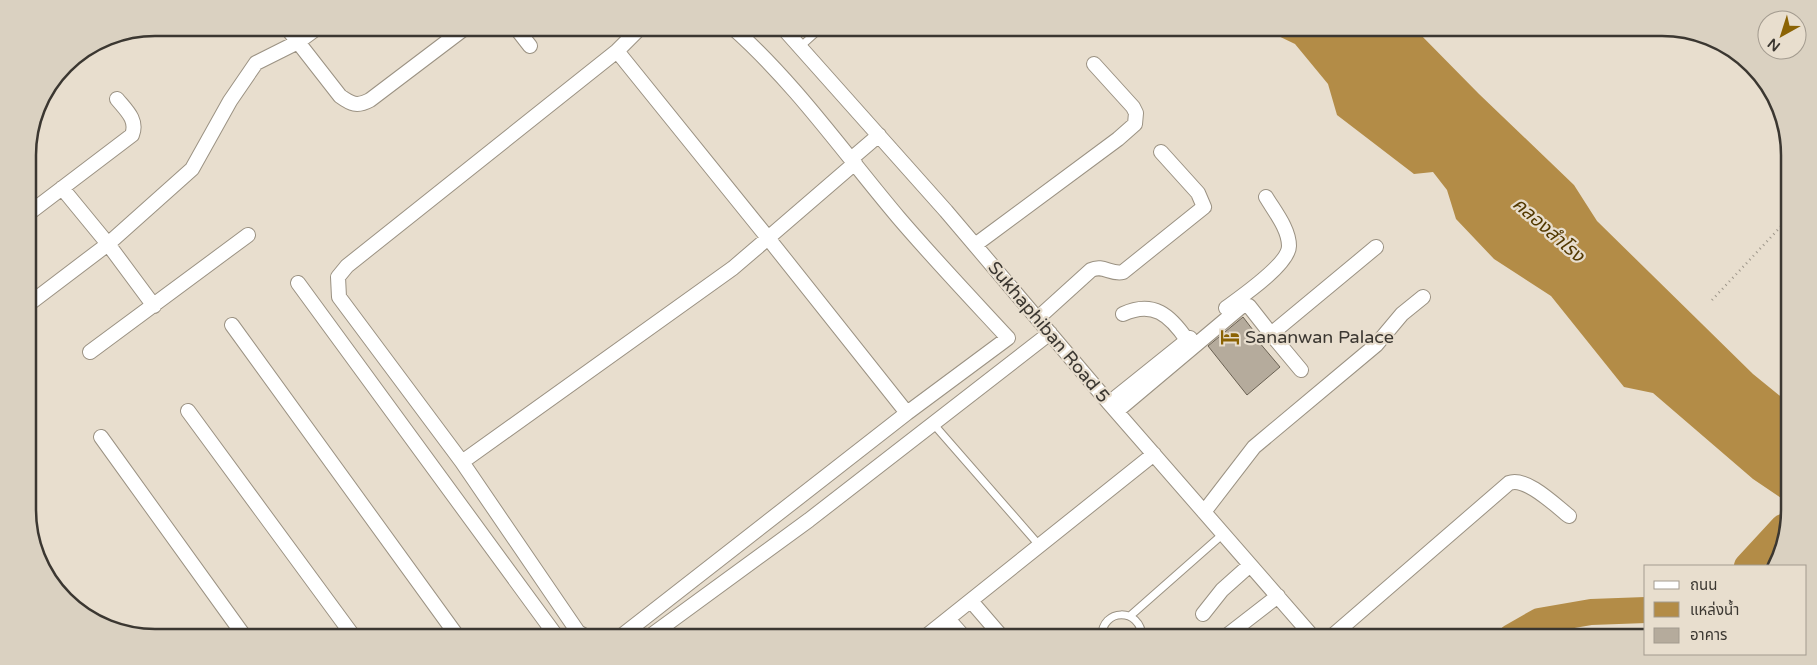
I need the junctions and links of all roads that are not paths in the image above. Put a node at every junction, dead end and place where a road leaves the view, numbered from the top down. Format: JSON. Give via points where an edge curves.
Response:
{"nodes":[{"id":1,"x":293,"y":36,"type":"edge"},
{"id":2,"x":306,"y":36,"type":"edge"},
{"id":3,"x":454,"y":36,"type":"edge"},
{"id":4,"x":522,"y":36,"type":"edge"},
{"id":5,"x":632,"y":36,"type":"edge"},
{"id":6,"x":743,"y":36,"type":"edge"},
{"id":7,"x":790,"y":36,"type":"edge"},
{"id":8,"x":812,"y":36,"type":"edge"},
{"id":9,"x":298,"y":42,"type":"junction"},
{"id":10,"x":530,"y":46,"type":"dead end"},
{"id":11,"x":800,"y":47,"type":"junction"},
{"id":12,"x":617,"y":51,"type":"junction"},
{"id":13,"x":1094,"y":64,"type":"dead end"},
{"id":14,"x":117,"y":99,"type":"dead end"},
{"id":15,"x":879,"y":135,"type":"junction"},
{"id":16,"x":1161,"y":152,"type":"dead end"},
{"id":17,"x":853,"y":161,"type":"junction"},
{"id":18,"x":62,"y":188,"type":"junction"},
{"id":19,"x":1266,"y":197,"type":"dead end"},
{"id":20,"x":37,"y":207,"type":"edge"},
{"id":21,"x":248,"y":235,"type":"dead end"},
{"id":22,"x":768,"y":238,"type":"junction"},
{"id":23,"x":108,"y":244,"type":"junction"},
{"id":24,"x":975,"y":245,"type":"junction"},
{"id":25,"x":1376,"y":247,"type":"dead end"},
{"id":26,"x":298,"y":283,"type":"dead end"},
{"id":27,"x":1423,"y":297,"type":"dead end"},
{"id":28,"x":37,"y":298,"type":"edge"},
{"id":29,"x":154,"y":306,"type":"junction"},
{"id":30,"x":1123,"y":314,"type":"dead end"},
{"id":31,"x":1038,"y":318,"type":"junction"},
{"id":32,"x":232,"y":325,"type":"dead end"},
{"id":33,"x":1050,"y":333,"type":"junction"},
{"id":34,"x":1271,"y":334,"type":"junction"},
{"id":35,"x":1187,"y":340,"type":"junction"},
{"id":36,"x":90,"y":352,"type":"dead end"},
{"id":37,"x":1301,"y":370,"type":"dead end"},
{"id":38,"x":1113,"y":407,"type":"junction"},
{"id":39,"x":188,"y":411,"type":"dead end"},
{"id":40,"x":907,"y":413,"type":"junction"},
{"id":41,"x":936,"y":427,"type":"dead end"},
{"id":42,"x":101,"y":436,"type":"dead end"},
{"id":43,"x":1154,"y":454,"type":"junction"},
{"id":44,"x":462,"y":462,"type":"junction"},
{"id":45,"x":1204,"y":512,"type":"junction"},
{"id":46,"x":1569,"y":516,"type":"dead end"},
{"id":47,"x":1223,"y":534,"type":"junction"},
{"id":48,"x":1039,"y":545,"type":"junction"},
{"id":49,"x":1250,"y":564,"type":"junction"},
{"id":50,"x":1278,"y":596,"type":"junction"},
{"id":51,"x":971,"y":601,"type":"junction"},
{"id":52,"x":1203,"y":614,"type":"dead end"},
{"id":53,"x":1130,"y":616,"type":"junction"},
{"id":54,"x":948,"y":619,"type":"junction"},
{"id":55,"x":936,"y":628,"type":"edge"},
{"id":56,"x":956,"y":628,"type":"edge"},
{"id":57,"x":995,"y":628,"type":"edge"},
{"id":58,"x":1104,"y":628,"type":"edge"},
{"id":59,"x":1142,"y":628,"type":"edge"},
{"id":60,"x":1236,"y":628,"type":"edge"},
{"id":61,"x":1306,"y":628,"type":"edge"},
{"id":62,"x":1341,"y":628,"type":"edge"},
{"id":63,"x":238,"y":629,"type":"edge"},
{"id":64,"x":347,"y":629,"type":"edge"},
{"id":65,"x":451,"y":629,"type":"edge"},
{"id":66,"x":551,"y":629,"type":"edge"},
{"id":67,"x":576,"y":629,"type":"edge"},
{"id":68,"x":631,"y":629,"type":"edge"},
{"id":69,"x":660,"y":629,"type":"edge"}],
"edges":[{"from":1,"to":9,"type":"street"},
{"from":2,"to":9,"type":"street"},
{"from":3,"to":9,"type":"street","via":[[359,106],[340,96]]},
{"from":4,"to":10,"type":"street"},
{"from":5,"to":12,"type":"street"},
{"from":6,"to":17,"type":"street"},
{"from":7,"to":11,"type":"street","name":"Sukhaphiban Road 5"},
{"from":8,"to":11,"type":"lane"},
{"from":9,"to":23,"type":"street","via":[[256,63],[230,101],[192,169]]},
{"from":11,"to":15,"type":"street","name":"Sukhaphiban Road 5"},
{"from":12,"to":22,"type":"street"},
{"from":12,"to":44,"type":"street","via":[[347,266],[338,277],[339,297]]},
{"from":13,"to":24,"type":"street","via":[[1133,107],[1136,113],[1134,124]]},
{"from":14,"to":18,"type":"street","via":[[133,119],[135,128],[132,135]]},
{"from":15,"to":17,"type":"street"},
{"from":15,"to":24,"type":"street","name":"Sukhaphiban Road 5"},
{"from":16,"to":31,"type":"street","via":[[1198,193],[1204,207],[1123,272],[1096,267],[1091,270]]},
{"from":17,"to":22,"type":"street"},
{"from":17,"to":40,"type":"street","via":[[898,217],[1008,338]]},
{"from":18,"to":20,"type":"street"},
{"from":18,"to":23,"type":"street"},
{"from":19,"to":35,"type":"street","via":[[1283,225],[1288,253],[1277,267]]},
{"from":21,"to":29,"type":"street"},
{"from":22,"to":40,"type":"street"},
{"from":22,"to":44,"type":"street","via":[[733,268]]},
{"from":23,"to":28,"type":"street"},
{"from":23,"to":29,"type":"street"},
{"from":24,"to":31,"type":"street","name":"Sukhaphiban Road 5"},
{"from":25,"to":34,"type":"street"},
{"from":26,"to":66,"type":"street"},
{"from":27,"to":45,"type":"street","via":[[1402,314],[1376,345],[1254,447]]},
{"from":29,"to":36,"type":"street"},
{"from":30,"to":35,"type":"street","via":[[1133,309],[1148,308],[1169,318]]},
{"from":31,"to":33,"type":"street","name":"Sukhaphiban Road 5"},
{"from":32,"to":65,"type":"street"},
{"from":33,"to":38,"type":"street","name":"Sukhaphiban Road 5"},
{"from":33,"to":69,"type":"street","via":[[809,520]]},
{"from":34,"to":37,"type":"street"},
{"from":34,"to":38,"type":"street","via":[[1249,306],[1242,306]]},
{"from":35,"to":38,"type":"street"},
{"from":38,"to":43,"type":"street","name":"Sukhaphiban Road 5"},
{"from":39,"to":64,"type":"street"},
{"from":40,"to":68,"type":"street"},
{"from":41,"to":48,"type":"lane"},
{"from":42,"to":63,"type":"street"},
{"from":43,"to":45,"type":"street","name":"Sukhaphiban Road 5"},
{"from":43,"to":48,"type":"street"},
{"from":44,"to":67,"type":"street"},
{"from":45,"to":47,"type":"street","name":"Sukhaphiban Road 5"},
{"from":46,"to":62,"type":"street","via":[[1525,483],[1509,483]]},
{"from":47,"to":49,"type":"street","name":"Sukhaphiban Road 5"},
{"from":47,"to":53,"type":"lane"},
{"from":48,"to":51,"type":"street"},
{"from":49,"to":50,"type":"street","name":"Sukhaphiban Road 5"},
{"from":49,"to":52,"type":"street","via":[[1222,590]]},
{"from":50,"to":60,"type":"street"},
{"from":50,"to":61,"type":"street","name":"Sukhaphiban Road 5"},
{"from":51,"to":54,"type":"street"},
{"from":51,"to":57,"type":"street"},
{"from":53,"to":58,"type":"lane","via":[[1112,617]]},
{"from":53,"to":59,"type":"lane"},
{"from":54,"to":55,"type":"street"},
{"from":54,"to":56,"type":"street"}]}
